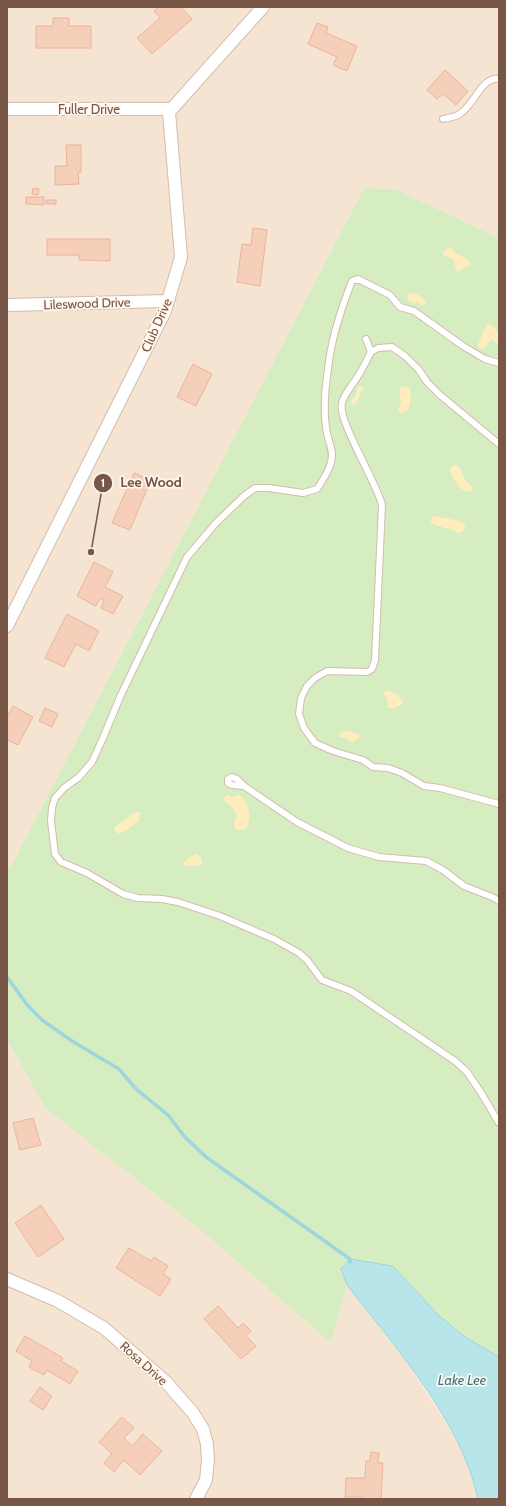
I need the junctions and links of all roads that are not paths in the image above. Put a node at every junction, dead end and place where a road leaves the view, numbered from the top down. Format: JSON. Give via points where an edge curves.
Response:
{"nodes":[{"id":1,"x":263,"y":7,"type":"edge"},
{"id":2,"x":499,"y":79,"type":"edge"},
{"id":3,"x":7,"y":109,"type":"edge"},
{"id":4,"x":172,"y":109,"type":"junction"},
{"id":5,"x":443,"y":119,"type":"dead end"},
{"id":6,"x":168,"y":301,"type":"junction"},
{"id":7,"x":7,"y":305,"type":"edge"},
{"id":8,"x":366,"y":339,"type":"dead end"},
{"id":9,"x":371,"y":352,"type":"junction"},
{"id":10,"x":499,"y":363,"type":"edge"},
{"id":11,"x":499,"y":444,"type":"edge"},
{"id":12,"x":7,"y":626,"type":"edge"},
{"id":13,"x":244,"y":786,"type":"dead end"},
{"id":14,"x":499,"y":804,"type":"edge"},
{"id":15,"x":499,"y":901,"type":"edge"},
{"id":16,"x":499,"y":1123,"type":"edge"},
{"id":17,"x":7,"y":1279,"type":"edge"},
{"id":18,"x":196,"y":1499,"type":"edge"}],
"edges":[{"from":1,"to":4,"type":"street"},
{"from":2,"to":5,"type":"lane","via":[[486,81],[459,115]]},
{"from":3,"to":4,"type":"street","name":"Fuller Drive"},
{"from":4,"to":6,"type":"street","name":"Club Drive","via":[[169,112],[181,257]]},
{"from":6,"to":7,"type":"street","name":"Lileswood Drive"},
{"from":6,"to":12,"type":"street","name":"Club Drive"},
{"from":8,"to":9,"type":"lane"},
{"from":9,"to":11,"type":"lane","via":[[378,348],[392,347],[405,356],[440,396]]},
{"from":9,"to":14,"type":"lane","via":[[346,394],[341,408],[382,506],[375,660],[372,669],[367,672],[327,671],[315,678],[301,698],[299,714],[304,728],[315,743],[363,760],[373,767],[402,772],[424,786]]},
{"from":10,"to":16,"type":"lane","via":[[485,359],[414,311],[400,306],[390,294],[358,279],[352,281],[336,326],[328,369],[326,420],[332,456],[324,478],[317,489],[303,494],[256,488],[216,523],[186,557],[92,762],[55,798],[51,821],[55,854],[61,862],[87,873],[123,894],[178,902],[220,916],[299,953],[308,960],[322,980],[351,991],[455,1061],[467,1072]]},
{"from":13,"to":15,"type":"lane","via":[[297,822],[348,848],[379,856],[426,861],[464,886]]},
{"from":17,"to":18,"type":"street","name":"Rosa Drive","via":[[58,1301],[104,1328],[166,1382],[193,1413],[203,1429],[208,1460],[206,1480]]}]}
